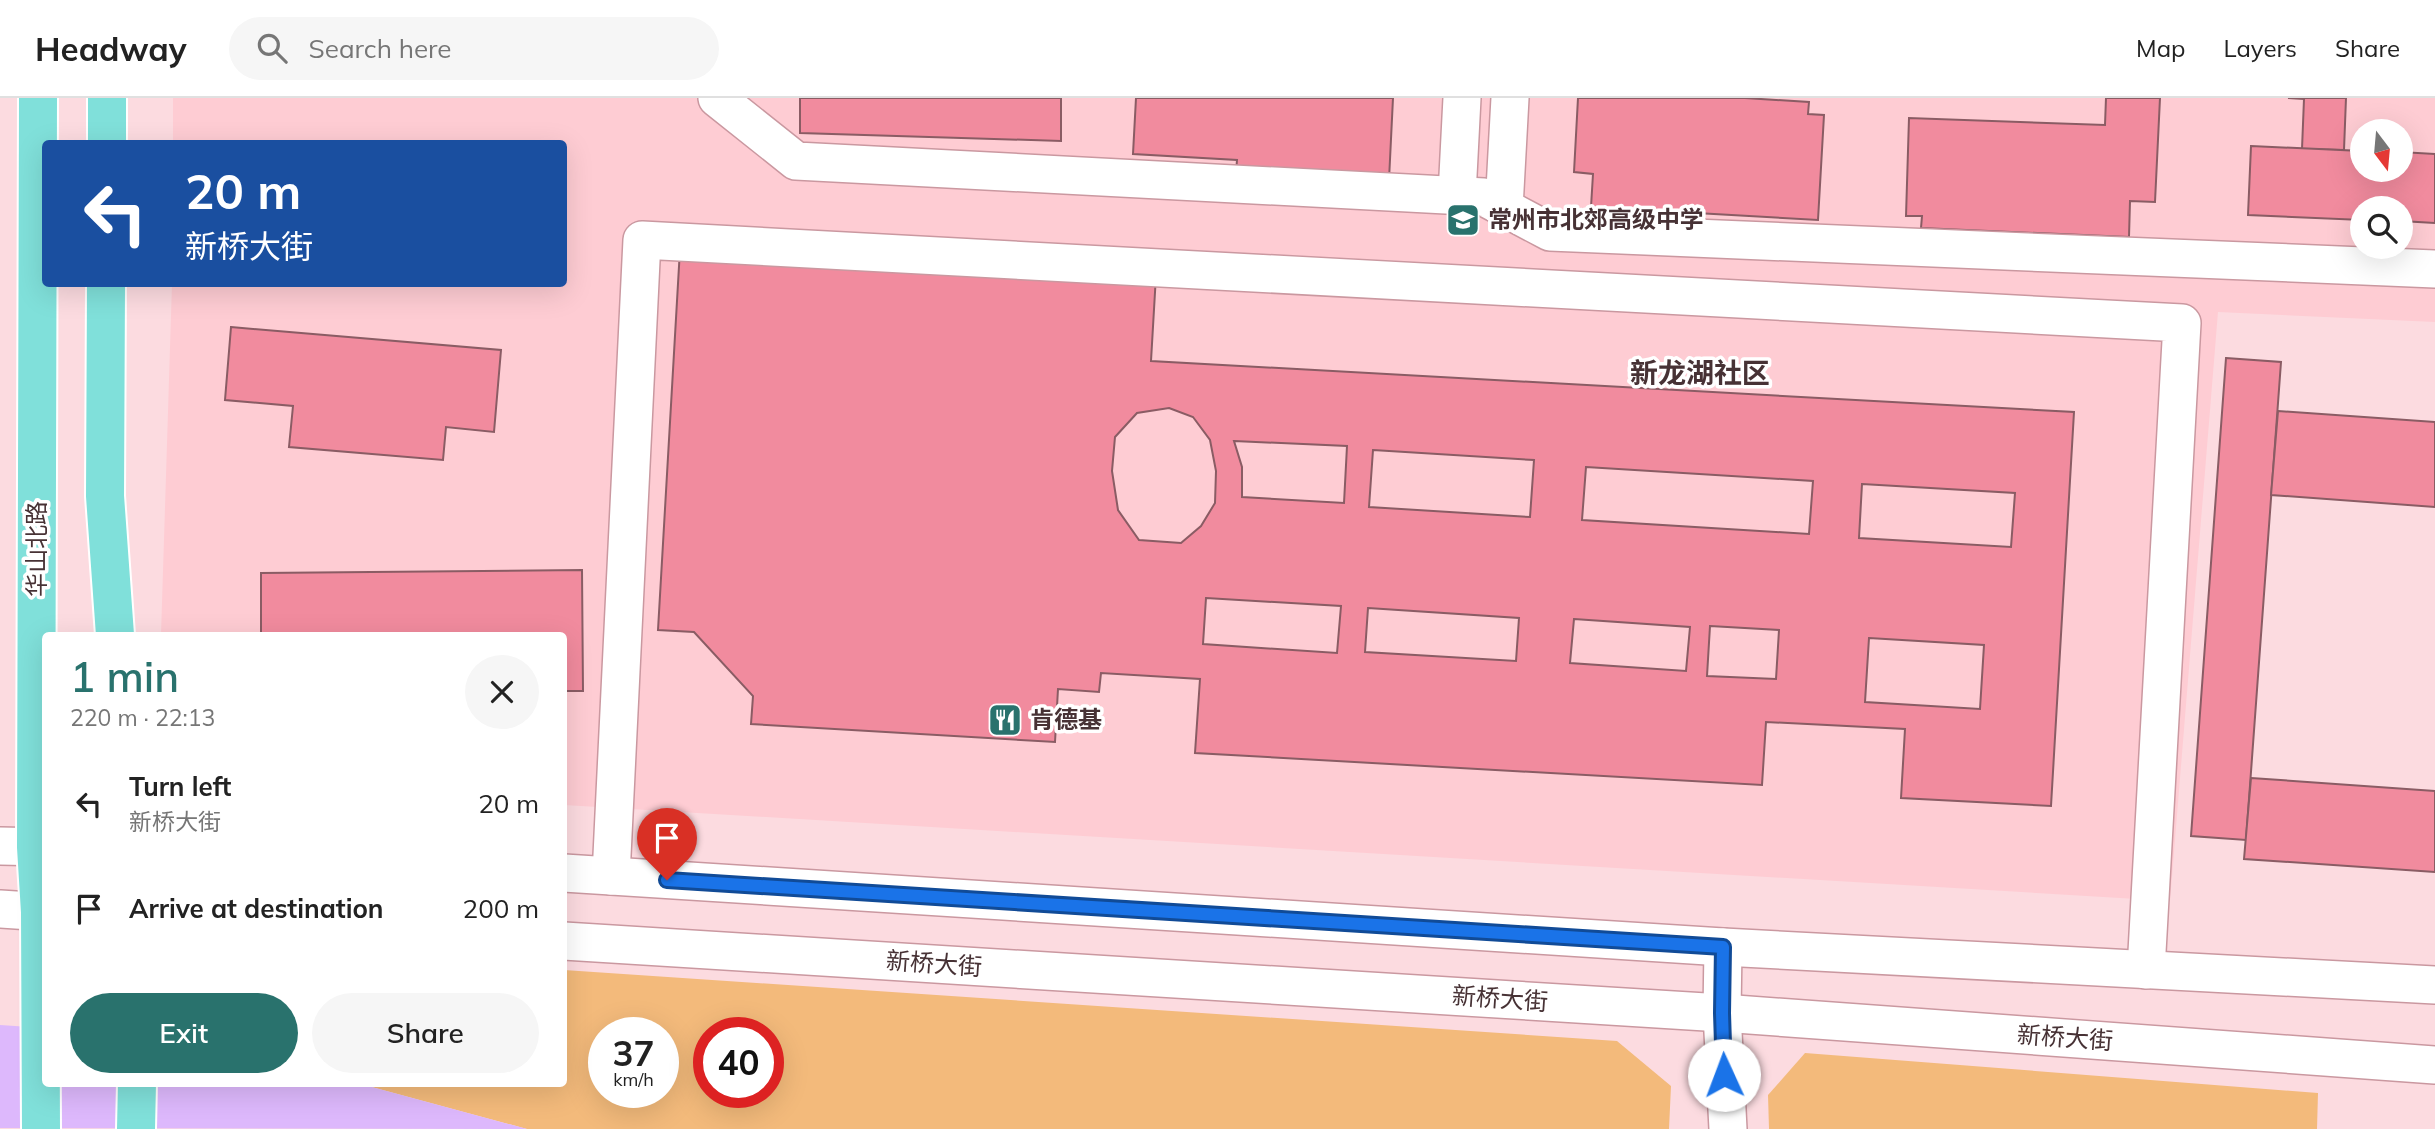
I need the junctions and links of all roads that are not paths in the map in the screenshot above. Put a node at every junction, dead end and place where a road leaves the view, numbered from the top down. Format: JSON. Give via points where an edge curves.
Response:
{"nodes":[{"id":1,"x":38,"y":98,"type":"edge"},
{"id":2,"x":107,"y":98,"type":"edge"},
{"id":3,"x":717,"y":98,"type":"edge"},
{"id":4,"x":1462,"y":98,"type":"edge"},
{"id":5,"x":1510,"y":98,"type":"edge"},
{"id":6,"x":107,"y":140,"type":"edge"},
{"id":7,"x":1457,"y":195,"type":"junction"},
{"id":8,"x":1504,"y":208,"type":"junction"},
{"id":9,"x":2435,"y":269,"type":"edge"},
{"id":10,"x":106,"y":287,"type":"edge"},
{"id":11,"x":115,"y":632,"type":"edge"},
{"id":12,"x":27,"y":846,"type":"edge"},
{"id":13,"x":567,"y":873,"type":"edge"},
{"id":14,"x":611,"y":876,"type":"junction"},
{"id":15,"x":42,"y":908,"type":"edge"},
{"id":16,"x":0,"y":909,"type":"edge"},
{"id":17,"x":42,"y":912,"type":"edge"},
{"id":18,"x":567,"y":941,"type":"edge"},
{"id":19,"x":1723,"y":947,"type":"junction"},
{"id":20,"x":42,"y":956,"type":"edge"},
{"id":21,"x":2146,"y":970,"type":"junction"},
{"id":22,"x":2435,"y":985,"type":"edge"},
{"id":23,"x":1722,"y":1013,"type":"junction"},
{"id":24,"x":2435,"y":1065,"type":"edge"},
{"id":25,"x":137,"y":1087,"type":"edge"},
{"id":26,"x":41,"y":1129,"type":"edge"},
{"id":27,"x":135,"y":1129,"type":"edge"},
{"id":28,"x":1728,"y":1129,"type":"edge"}],
"edges":[{"from":1,"to":12,"type":"main road","name":"华山北路"},
{"from":2,"to":6,"type":"main road"},
{"from":3,"to":7,"type":"street","via":[[796,161]]},
{"from":4,"to":7,"type":"street"},
{"from":5,"to":8,"type":"street"},
{"from":7,"to":8,"type":"street","via":[[1483,197]]},
{"from":8,"to":9,"type":"street","via":[[1550,232]]},
{"from":10,"to":11,"type":"main road","via":[[105,496]]},
{"from":12,"to":15,"type":"main road","name":"华山北路"},
{"from":13,"to":14,"type":"street"},
{"from":14,"to":19,"type":"street"},
{"from":14,"to":21,"type":"street","via":[[642,240],[2182,323]]},
{"from":16,"to":17,"type":"street"},
{"from":18,"to":23,"type":"street","name":"新桥大街"},
{"from":19,"to":21,"type":"street"},
{"from":19,"to":23,"type":"street"},
{"from":20,"to":26,"type":"main road","name":"华山北路"},
{"from":21,"to":22,"type":"street"},
{"from":23,"to":24,"type":"street","name":"新桥大街"},
{"from":23,"to":28,"type":"street"},
{"from":25,"to":27,"type":"main road"}]}
